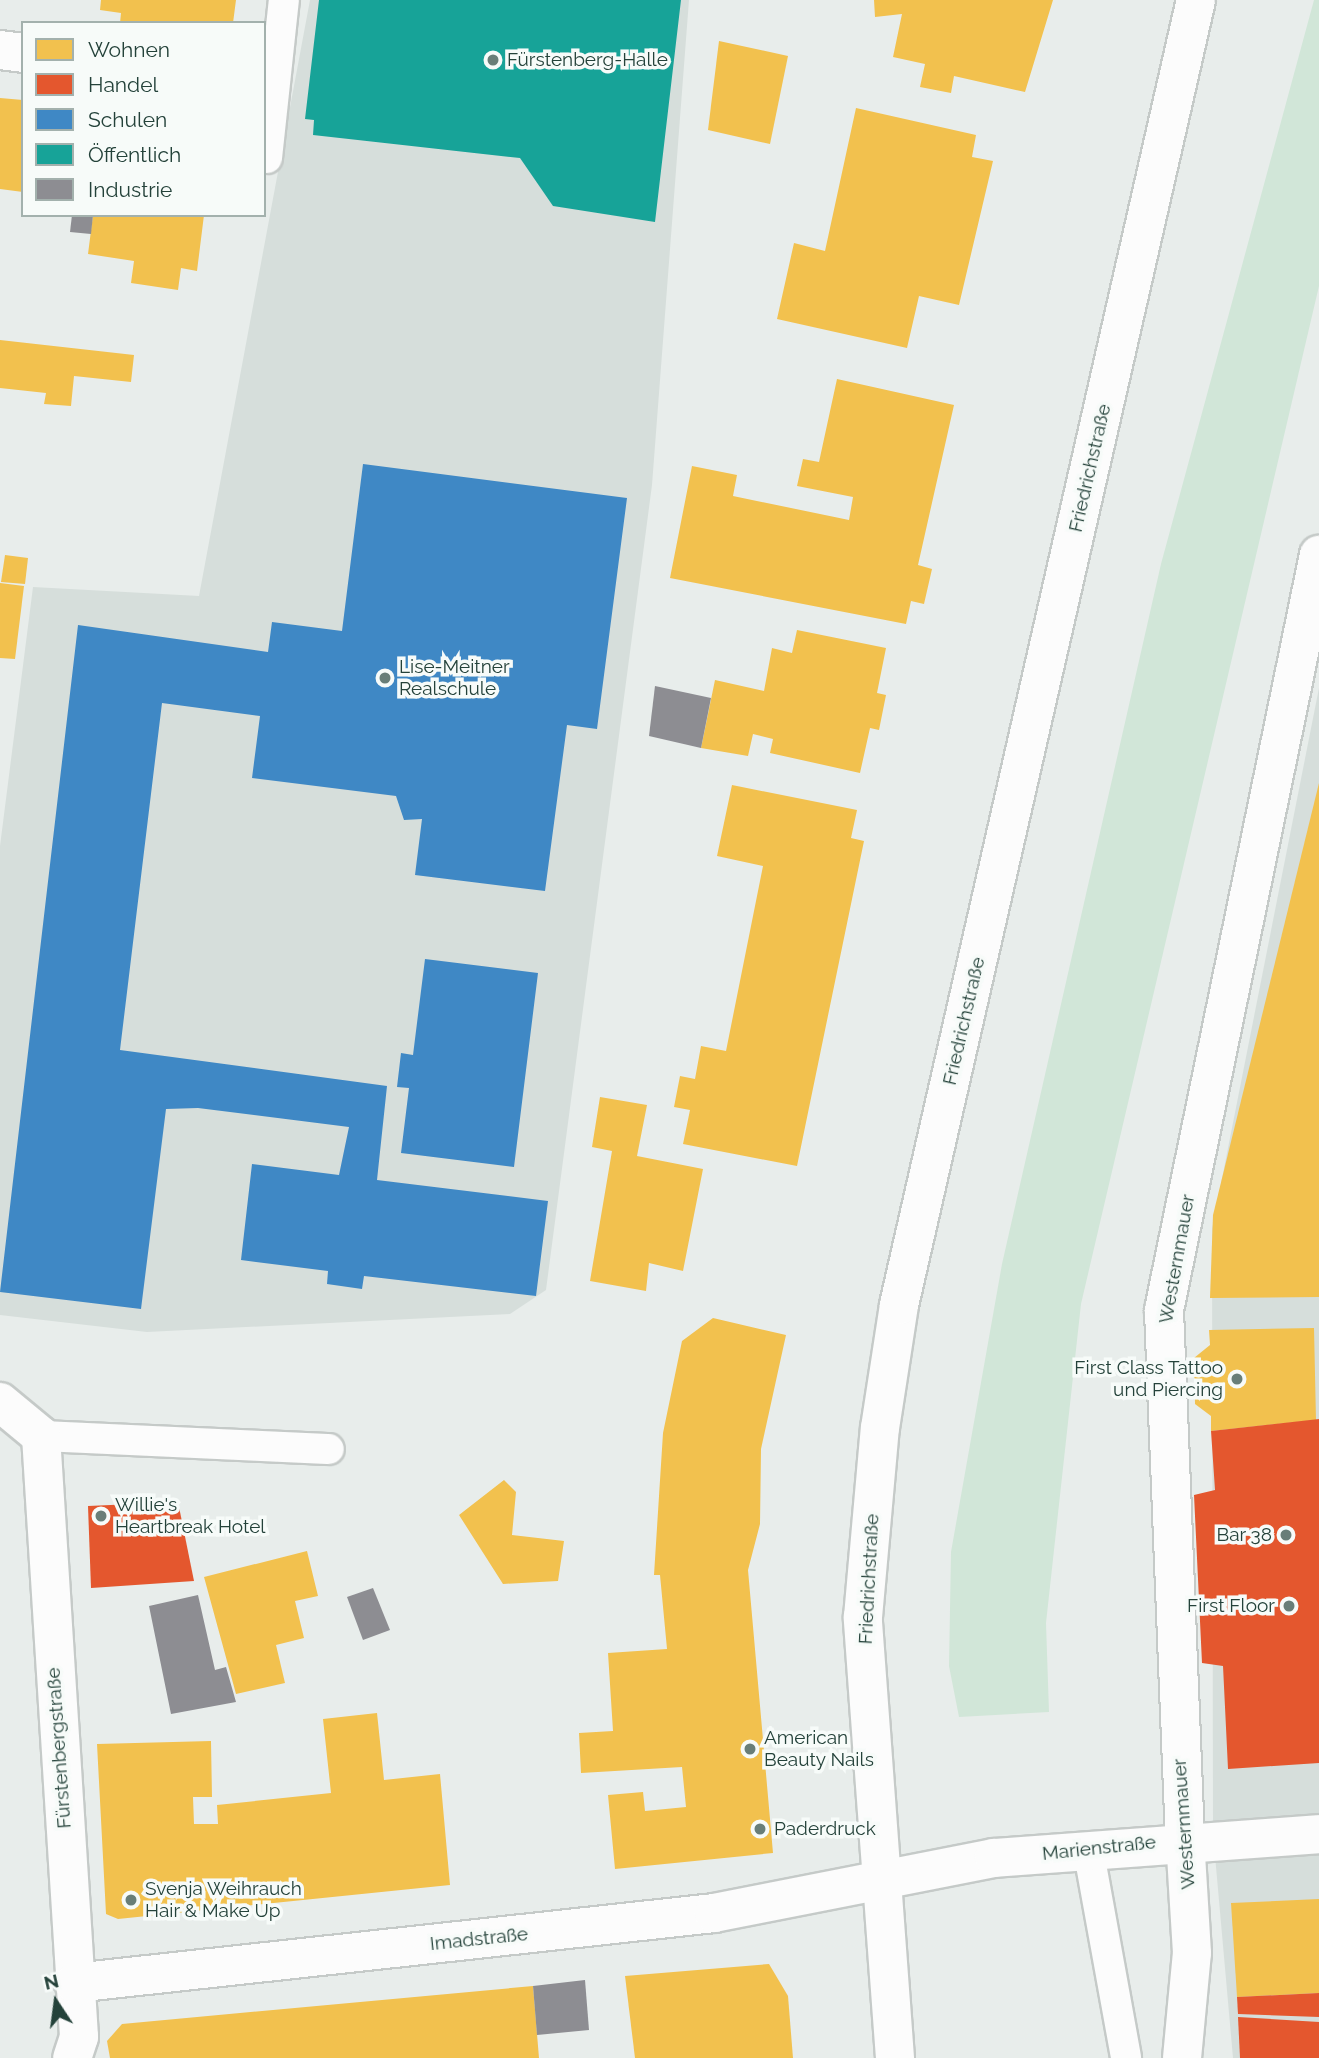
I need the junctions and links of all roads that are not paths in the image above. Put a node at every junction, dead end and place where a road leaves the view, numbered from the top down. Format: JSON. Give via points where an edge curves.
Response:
{"nodes":[{"id":1,"x":284,"y":0,"type":"edge"},
{"id":2,"x":1196,"y":0,"type":"edge"},
{"id":3,"x":0,"y":50,"type":"edge"},
{"id":4,"x":21,"y":53,"type":"edge"},
{"id":5,"x":267,"y":158,"type":"dead end"},
{"id":6,"x":1317,"y":577,"type":"edge"},
{"id":7,"x":0,"y":1402,"type":"edge"},
{"id":8,"x":41,"y":1436,"type":"junction"},
{"id":9,"x":329,"y":1449,"type":"dead end"},
{"id":10,"x":1319,"y":1834,"type":"edge"},
{"id":11,"x":1185,"y":1840,"type":"junction"},
{"id":12,"x":1088,"y":1848,"type":"junction"},
{"id":13,"x":880,"y":1878,"type":"junction"},
{"id":14,"x":74,"y":1983,"type":"junction"},
{"id":15,"x":72,"y":2058,"type":"edge"},
{"id":16,"x":895,"y":2058,"type":"edge"},
{"id":17,"x":1126,"y":2058,"type":"edge"},
{"id":18,"x":1182,"y":2058,"type":"edge"}],
"edges":[{"from":1,"to":5,"type":"lane"},
{"from":2,"to":13,"type":"street","name":"Friedrichstraße","via":[[899,1305],[863,1617]]},
{"from":3,"to":4,"type":"street"},
{"from":6,"to":11,"type":"street","name":"Westernmauer","via":[[1164,1310]]},
{"from":7,"to":8,"type":"street"},
{"from":8,"to":9,"type":"lane"},
{"from":8,"to":14,"type":"street","name":"Fürstenbergstraße"},
{"from":10,"to":11,"type":"street","name":"Marienstraße"},
{"from":11,"to":12,"type":"street","name":"Marienstraße"},
{"from":11,"to":18,"type":"street","name":"Westernmauer","via":[[1192,1953]]},
{"from":12,"to":13,"type":"street","name":"Marienstraße"},
{"from":12,"to":17,"type":"lane"},
{"from":13,"to":14,"type":"street","name":"Imadstraße","via":[[714,1913]]},
{"from":13,"to":16,"type":"street","name":"Friedrichstraße"},
{"from":14,"to":15,"type":"street","name":"Fürstenbergstraße","via":[[79,2037]]}]}
